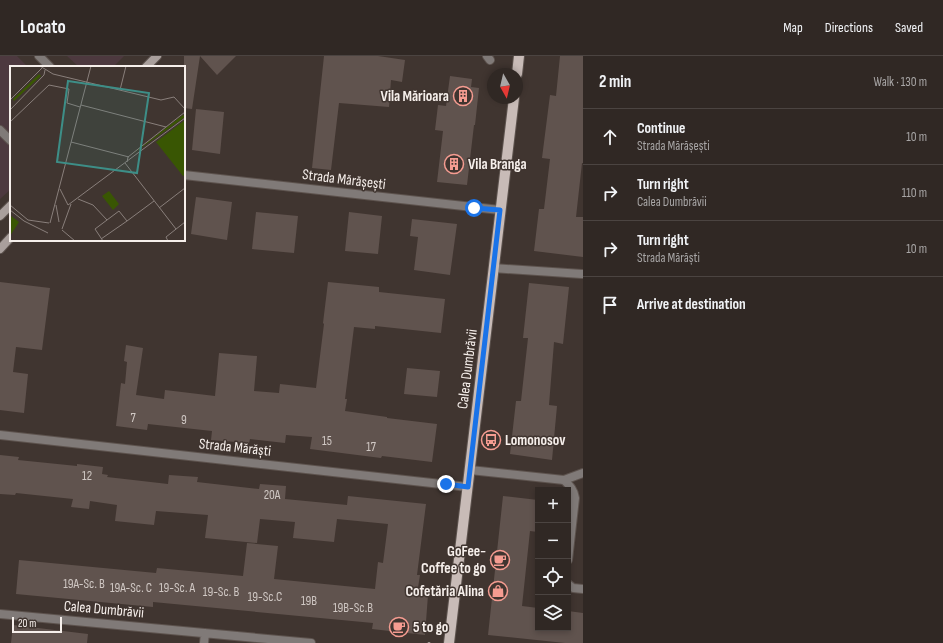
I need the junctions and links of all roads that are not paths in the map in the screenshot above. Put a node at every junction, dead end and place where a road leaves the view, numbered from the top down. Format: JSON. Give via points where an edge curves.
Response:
{"nodes":[{"id":1,"x":39,"y":56,"type":"edge"},
{"id":2,"x":157,"y":56,"type":"edge"},
{"id":3,"x":519,"y":56,"type":"edge"},
{"id":4,"x":49,"y":66,"type":"edge"},
{"id":5,"x":147,"y":66,"type":"edge"},
{"id":6,"x":518,"y":68,"type":"edge"},
{"id":7,"x":513,"y":104,"type":"edge"},
{"id":8,"x":0,"y":130,"type":"edge"},
{"id":9,"x":10,"y":140,"type":"edge"},
{"id":10,"x":185,"y":175,"type":"edge"},
{"id":11,"x":10,"y":206,"type":"edge"},
{"id":12,"x":500,"y":210,"type":"junction"},
{"id":13,"x":0,"y":216,"type":"edge"},
{"id":14,"x":10,"y":238,"type":"edge"},
{"id":15,"x":0,"y":248,"type":"edge"},
{"id":16,"x":493,"y":268,"type":"junction"},
{"id":17,"x":582,"y":274,"type":"dead end"},
{"id":18,"x":0,"y":435,"type":"edge"},
{"id":19,"x":470,"y":470,"type":"junction"},
{"id":20,"x":583,"y":473,"type":"edge"},
{"id":21,"x":564,"y":480,"type":"junction"},
{"id":22,"x":468,"y":487,"type":"junction"},
{"id":23,"x":568,"y":559,"type":"edge"},
{"id":24,"x":571,"y":586,"type":"edge"},
{"id":25,"x":583,"y":589,"type":"edge"},
{"id":26,"x":0,"y":614,"type":"edge"},
{"id":27,"x":205,"y":633,"type":"junction"},
{"id":28,"x":204,"y":643,"type":"edge"},
{"id":29,"x":312,"y":643,"type":"edge"},
{"id":30,"x":449,"y":643,"type":"edge"}],
"edges":[{"from":1,"to":4,"type":"street"},
{"from":2,"to":5,"type":"street"},
{"from":3,"to":6,"type":"main road"},
{"from":7,"to":12,"type":"main road","name":"Calea Dumbrăvii"},
{"from":8,"to":9,"type":"street"},
{"from":10,"to":12,"type":"street","name":"Strada Mărășești"},
{"from":11,"to":13,"type":"street"},
{"from":12,"to":16,"type":"main road","name":"Calea Dumbrăvii"},
{"from":14,"to":15,"type":"street"},
{"from":16,"to":17,"type":"street"},
{"from":16,"to":19,"type":"main road","name":"Calea Dumbrăvii"},
{"from":18,"to":22,"type":"street","name":"Strada Mărăști"},
{"from":19,"to":21,"type":"street"},
{"from":19,"to":22,"type":"main road","name":"Calea Dumbrăvii"},
{"from":20,"to":21,"type":"street"},
{"from":21,"to":23,"type":"street","via":[[576,498]]},
{"from":22,"to":30,"type":"main road","name":"Calea Dumbrăvii"},
{"from":24,"to":25,"type":"street"},
{"from":26,"to":27,"type":"street","name":"Calea Dumbrăvii"},
{"from":27,"to":28,"type":"street"},
{"from":27,"to":29,"type":"street","name":"Calea Dumbrăvii"}]}
